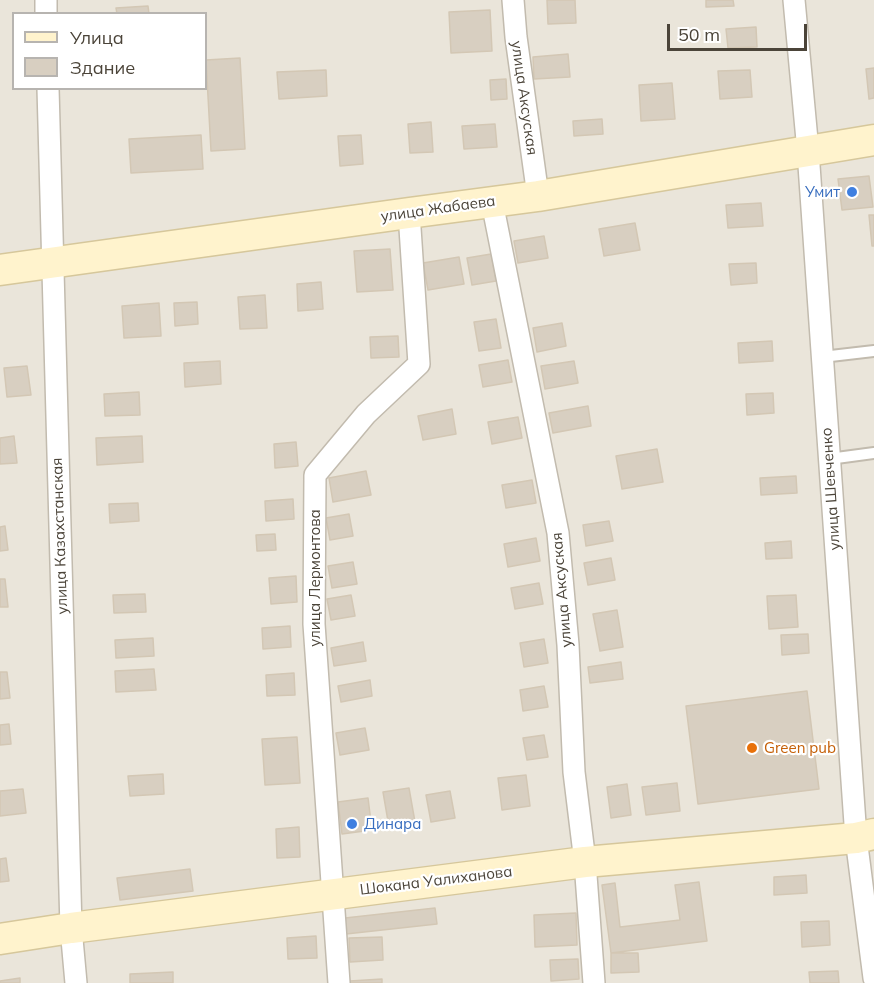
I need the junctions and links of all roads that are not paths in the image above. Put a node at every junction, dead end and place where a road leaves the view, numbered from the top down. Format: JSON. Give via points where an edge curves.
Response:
{"nodes":[{"id":1,"x":513,"y":0,"type":"edge"},
{"id":2,"x":794,"y":0,"type":"edge"},
{"id":3,"x":48,"y":90,"type":"edge"},
{"id":4,"x":874,"y":140,"type":"edge"},
{"id":5,"x":808,"y":151,"type":"junction"},
{"id":6,"x":538,"y":196,"type":"junction"},
{"id":7,"x":492,"y":202,"type":"junction"},
{"id":8,"x":409,"y":213,"type":"junction"},
{"id":9,"x":52,"y":262,"type":"junction"},
{"id":10,"x":0,"y":270,"type":"edge"},
{"id":11,"x":874,"y":351,"type":"edge"},
{"id":12,"x":822,"y":357,"type":"junction"},
{"id":13,"x":874,"y":453,"type":"edge"},
{"id":14,"x":829,"y":459,"type":"junction"},
{"id":15,"x":865,"y":836,"type":"edge"},
{"id":16,"x":585,"y":862,"type":"junction"},
{"id":17,"x":332,"y":895,"type":"junction"},
{"id":18,"x":71,"y":928,"type":"junction"},
{"id":19,"x":0,"y":939,"type":"edge"},
{"id":20,"x":874,"y":978,"type":"edge"},
{"id":21,"x":76,"y":983,"type":"edge"},
{"id":22,"x":339,"y":983,"type":"edge"},
{"id":23,"x":594,"y":983,"type":"edge"}],
"edges":[{"from":1,"to":6,"type":"street","name":"улица Аксуская"},
{"from":2,"to":5,"type":"street","name":"улица Шевченко"},
{"from":3,"to":9,"type":"street","name":"улица Казахстанская"},
{"from":4,"to":5,"type":"street","name":"улица Жабаева"},
{"from":5,"to":6,"type":"street","name":"улица Жабаева"},
{"from":5,"to":12,"type":"street","name":"улица Шевченко"},
{"from":6,"to":7,"type":"street","name":"улица Жабаева"},
{"from":7,"to":8,"type":"street","name":"улица Жабаева"},
{"from":7,"to":16,"type":"street","name":"улица Аксуская","via":[[558,533],[574,772]]},
{"from":8,"to":9,"type":"street","name":"улица Жабаева"},
{"from":8,"to":17,"type":"street","name":"улица Лермонтова","via":[[419,364],[366,414],[315,475],[314,624]]},
{"from":9,"to":10,"type":"street","name":"улица Жабаева"},
{"from":9,"to":18,"type":"street","name":"улица Казахстанская"},
{"from":11,"to":12,"type":"lane"},
{"from":12,"to":14,"type":"street","name":"улица Шевченко"},
{"from":13,"to":14,"type":"lane"},
{"from":14,"to":15,"type":"street","name":"улица Шевченко"},
{"from":15,"to":16,"type":"street","name":"Шокана Уалиханова"},
{"from":15,"to":20,"type":"street","name":"улица Шевченко"},
{"from":16,"to":17,"type":"street","name":"Шокана Уалиханова"},
{"from":16,"to":23,"type":"street","name":"улица Аксуская"},
{"from":17,"to":18,"type":"street","name":"Шокана Уалиханова"},
{"from":17,"to":22,"type":"street","name":"улица Лермонтова"},
{"from":18,"to":19,"type":"street","name":"Шокана Уалиханова"},
{"from":18,"to":21,"type":"street","name":"улица Казахстанская"}]}
